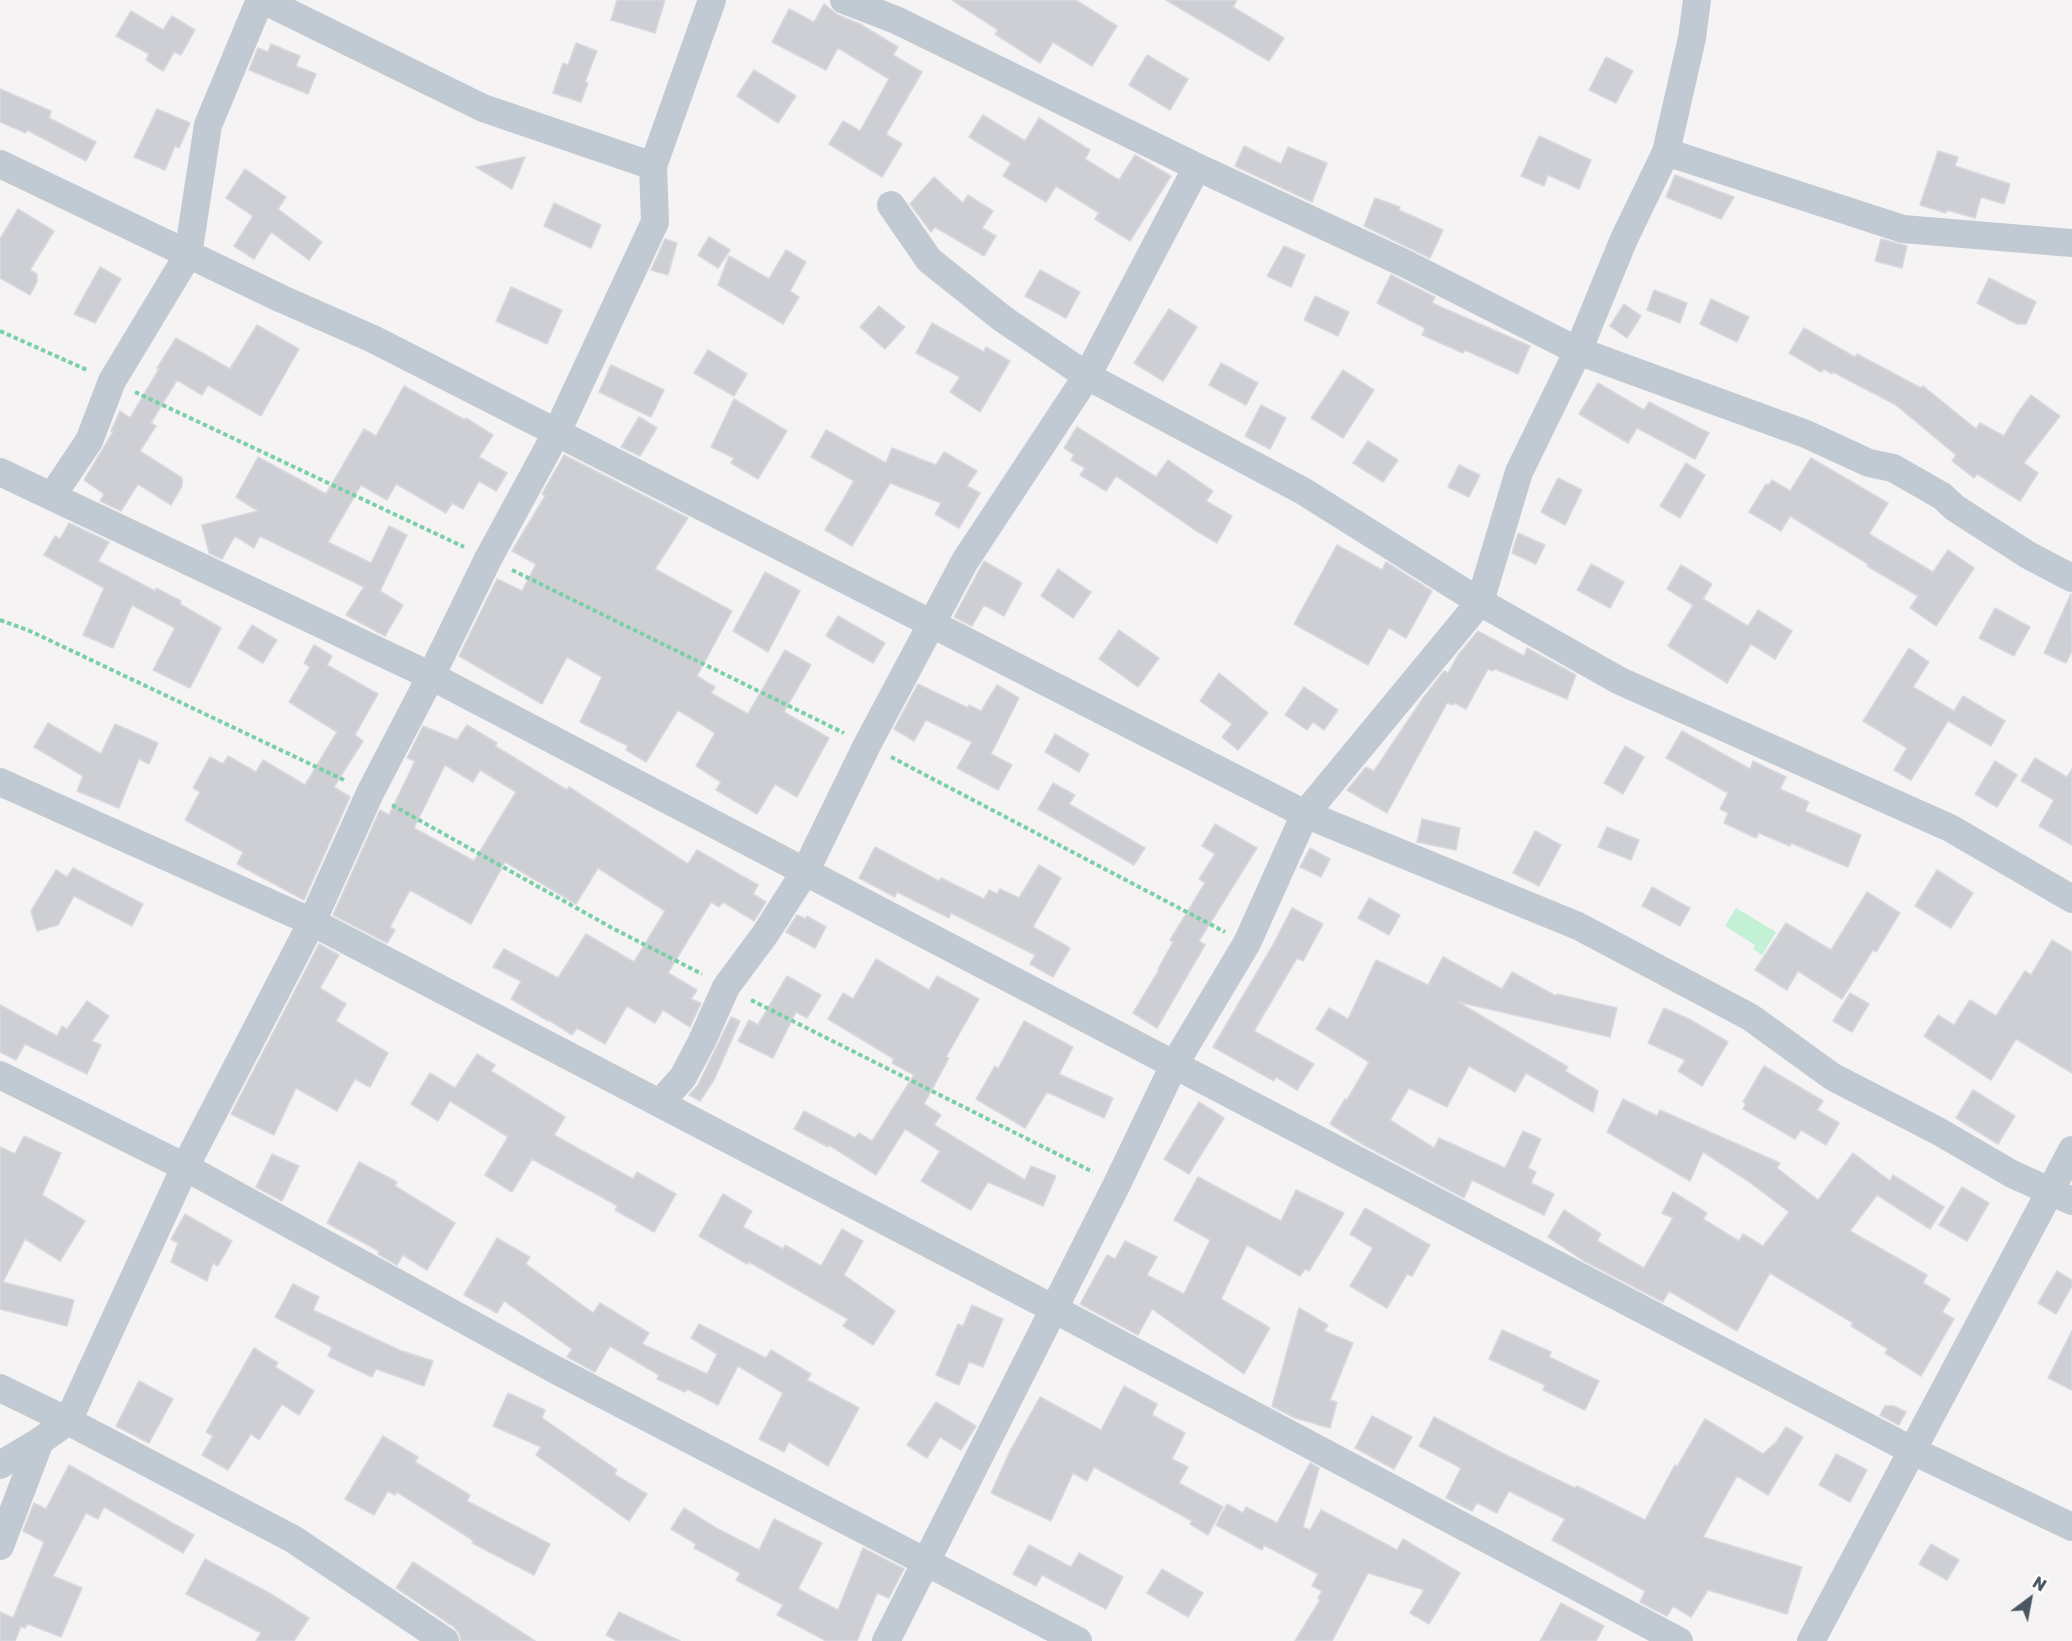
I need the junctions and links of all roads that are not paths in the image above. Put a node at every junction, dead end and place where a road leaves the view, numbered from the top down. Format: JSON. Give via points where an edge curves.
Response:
{"nodes":[{"id":1,"x":262,"y":0,"type":"edge"},
{"id":2,"x":712,"y":0,"type":"edge"},
{"id":3,"x":844,"y":0,"type":"edge"},
{"id":4,"x":1697,"y":0,"type":"edge"},
{"id":5,"x":1666,"y":152,"type":"junction"},
{"id":6,"x":0,"y":164,"type":"edge"},
{"id":7,"x":652,"y":166,"type":"junction"},
{"id":8,"x":1197,"y":167,"type":"junction"},
{"id":9,"x":891,"y":205,"type":"dead end"},
{"id":10,"x":2072,"y":243,"type":"edge"},
{"id":11,"x":188,"y":255,"type":"junction"},
{"id":12,"x":1578,"y":351,"type":"junction"},
{"id":13,"x":1088,"y":376,"type":"junction"},
{"id":14,"x":557,"y":432,"type":"junction"},
{"id":15,"x":0,"y":472,"type":"edge"},
{"id":16,"x":52,"y":496,"type":"junction"},
{"id":17,"x":2072,"y":578,"type":"edge"},
{"id":18,"x":1480,"y":602,"type":"junction"},
{"id":19,"x":933,"y":624,"type":"junction"},
{"id":20,"x":431,"y":675,"type":"junction"},
{"id":21,"x":0,"y":782,"type":"edge"},
{"id":22,"x":1305,"y":814,"type":"junction"},
{"id":23,"x":806,"y":870,"type":"junction"},
{"id":24,"x":2072,"y":899,"type":"edge"},
{"id":25,"x":312,"y":922,"type":"junction"},
{"id":26,"x":1174,"y":1065,"type":"junction"},
{"id":27,"x":0,"y":1075,"type":"edge"},
{"id":28,"x":660,"y":1103,"type":"junction"},
{"id":29,"x":2072,"y":1150,"type":"edge"},
{"id":30,"x":186,"y":1167,"type":"junction"},
{"id":31,"x":2061,"y":1196,"type":"edge"},
{"id":32,"x":1054,"y":1309,"type":"junction"},
{"id":33,"x":0,"y":1388,"type":"edge"},
{"id":34,"x":68,"y":1421,"type":"junction"},
{"id":35,"x":40,"y":1441,"type":"junction"},
{"id":36,"x":1913,"y":1451,"type":"junction"},
{"id":37,"x":0,"y":1465,"type":"edge"},
{"id":38,"x":2072,"y":1527,"type":"edge"},
{"id":39,"x":0,"y":1546,"type":"edge"},
{"id":40,"x":925,"y":1562,"type":"junction"},
{"id":41,"x":445,"y":1641,"type":"edge"},
{"id":42,"x":886,"y":1641,"type":"edge"},
{"id":43,"x":1078,"y":1641,"type":"edge"},
{"id":44,"x":1678,"y":1641,"type":"edge"},
{"id":45,"x":1811,"y":1641,"type":"edge"}],
"edges":[{"from":1,"to":7,"type":"street","via":[[483,108]]},
{"from":1,"to":11,"type":"street","via":[[208,125]]},
{"from":2,"to":7,"type":"street"},
{"from":3,"to":8,"type":"street","via":[[896,20]]},
{"from":4,"to":5,"type":"street"},
{"from":5,"to":10,"type":"street","via":[[1903,229]]},
{"from":5,"to":12,"type":"street","via":[[1624,239]]},
{"from":6,"to":11,"type":"street"},
{"from":7,"to":14,"type":"street","via":[[655,222]]},
{"from":8,"to":12,"type":"street","via":[[1404,263]]},
{"from":8,"to":13,"type":"street"},
{"from":9,"to":13,"type":"street","via":[[928,260],[1003,319]]},
{"from":11,"to":14,"type":"street","via":[[373,339]]},
{"from":11,"to":16,"type":"street","via":[[112,381],[89,441]]},
{"from":12,"to":17,"type":"street","via":[[1806,434],[1869,464],[1893,468],[1942,496],[2028,555]]},
{"from":12,"to":18,"type":"street","via":[[1519,472]]},
{"from":13,"to":18,"type":"street","via":[[1303,491]]},
{"from":13,"to":19,"type":"street","via":[[965,561]]},
{"from":14,"to":19,"type":"street"},
{"from":14,"to":20,"type":"street"},
{"from":15,"to":16,"type":"street"},
{"from":16,"to":20,"type":"street"},
{"from":18,"to":22,"type":"street"},
{"from":18,"to":24,"type":"street","via":[[1620,681],[1950,828]]},
{"from":19,"to":22,"type":"street"},
{"from":19,"to":23,"type":"street","via":[[867,745]]},
{"from":20,"to":23,"type":"street"},
{"from":20,"to":25,"type":"street","via":[[370,793]]},
{"from":21,"to":25,"type":"street"},
{"from":22,"to":26,"type":"street","via":[[1246,944]]},
{"from":22,"to":31,"type":"street","via":[[1578,926],[1750,1017],[1833,1077],[2012,1174]]},
{"from":23,"to":26,"type":"street"},
{"from":23,"to":28,"type":"street","via":[[726,987],[682,1077]]},
{"from":25,"to":28,"type":"street"},
{"from":25,"to":30,"type":"street"},
{"from":26,"to":32,"type":"street"},
{"from":26,"to":36,"type":"street"},
{"from":27,"to":30,"type":"street"},
{"from":28,"to":32,"type":"street"},
{"from":29,"to":31,"type":"street"},
{"from":30,"to":34,"type":"street"},
{"from":30,"to":40,"type":"street","via":[[552,1368]]},
{"from":31,"to":36,"type":"street"},
{"from":32,"to":40,"type":"street"},
{"from":32,"to":44,"type":"street"},
{"from":33,"to":34,"type":"street"},
{"from":34,"to":35,"type":"street"},
{"from":34,"to":41,"type":"street","via":[[293,1539]]},
{"from":35,"to":37,"type":"street"},
{"from":35,"to":39,"type":"street"},
{"from":36,"to":38,"type":"street"},
{"from":36,"to":45,"type":"street"},
{"from":40,"to":42,"type":"street"},
{"from":40,"to":43,"type":"street"}]}
